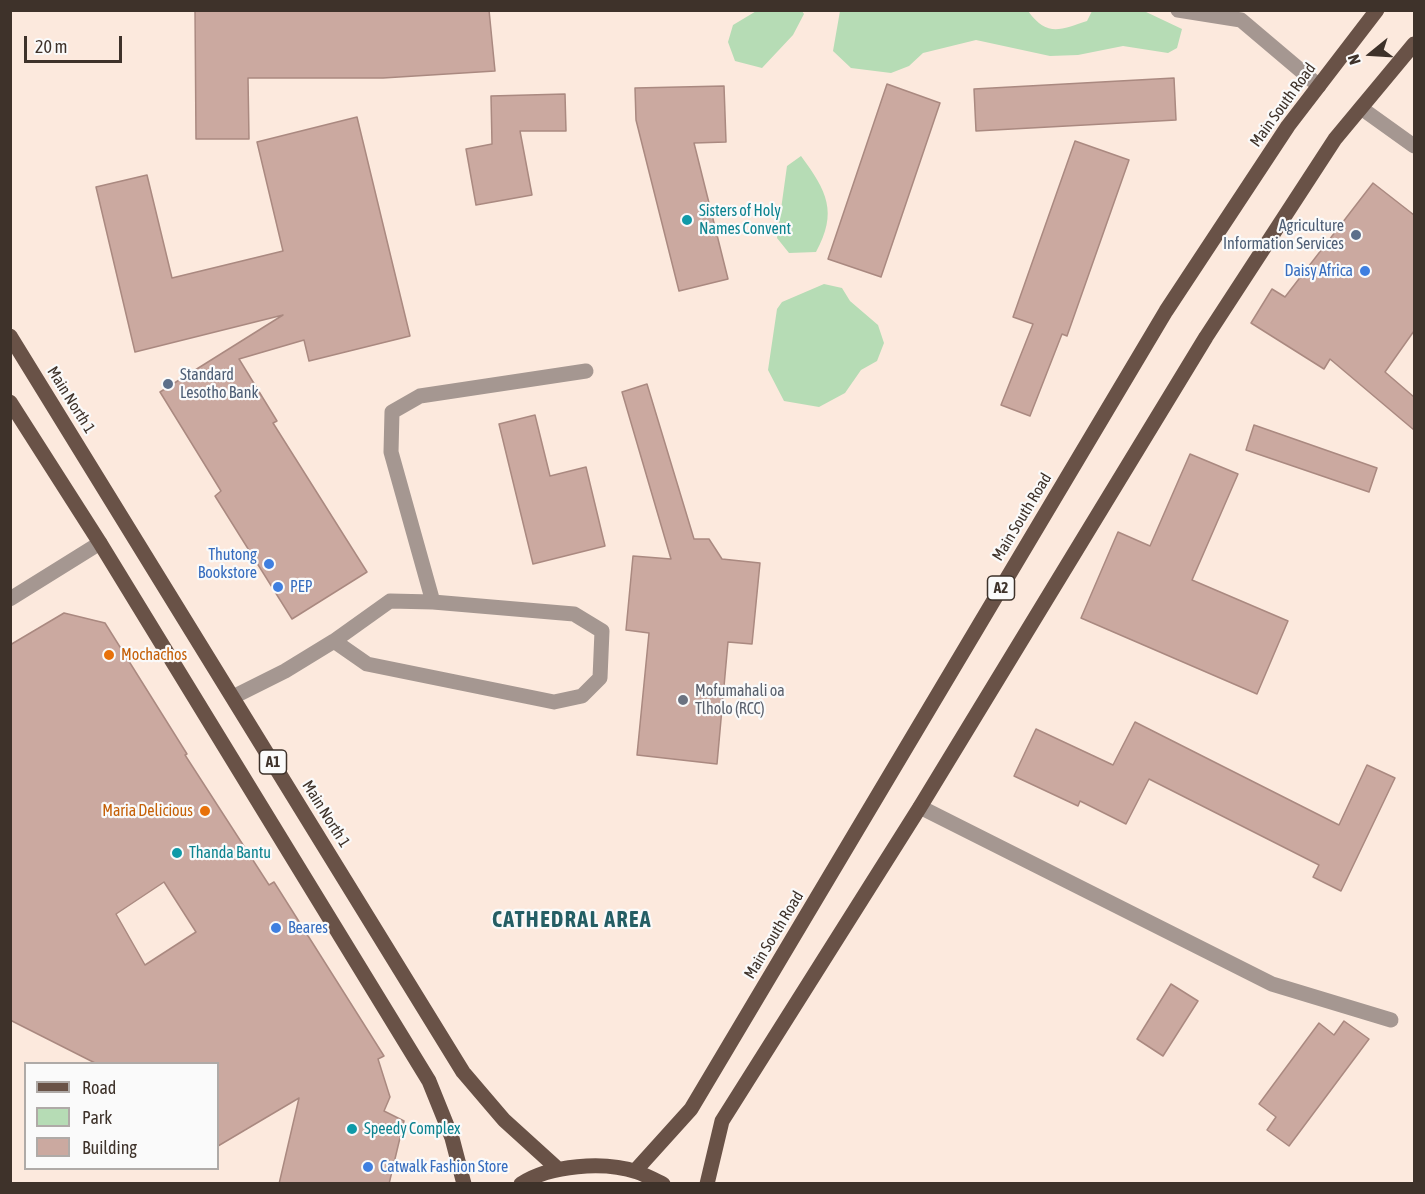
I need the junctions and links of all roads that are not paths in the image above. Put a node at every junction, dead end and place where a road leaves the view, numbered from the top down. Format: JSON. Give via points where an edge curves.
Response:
{"nodes":[{"id":1,"x":1178,"y":10,"type":"edge"},
{"id":2,"x":1377,"y":10,"type":"edge"},
{"id":3,"x":1414,"y":44,"type":"edge"},
{"id":4,"x":1319,"y":86,"type":"junction"},
{"id":5,"x":1361,"y":108,"type":"junction"},
{"id":6,"x":1414,"y":146,"type":"edge"},
{"id":7,"x":10,"y":336,"type":"edge"},
{"id":8,"x":586,"y":371,"type":"dead end"},
{"id":9,"x":10,"y":402,"type":"edge"},
{"id":10,"x":100,"y":543,"type":"junction"},
{"id":11,"x":10,"y":599,"type":"edge"},
{"id":12,"x":433,"y":602,"type":"junction"},
{"id":13,"x":334,"y":641,"type":"junction"},
{"id":14,"x":233,"y":697,"type":"junction"},
{"id":15,"x":920,"y":807,"type":"junction"},
{"id":16,"x":1391,"y":1020,"type":"dead end"},
{"id":17,"x":558,"y":1169,"type":"junction"},
{"id":18,"x":635,"y":1171,"type":"junction"},
{"id":19,"x":464,"y":1184,"type":"edge"},
{"id":20,"x":521,"y":1184,"type":"edge"},
{"id":21,"x":663,"y":1184,"type":"edge"},
{"id":22,"x":707,"y":1184,"type":"edge"}],
"edges":[{"from":1,"to":4,"type":"street","via":[[1241,20]]},
{"from":2,"to":4,"type":"main road","name":"Main South Road","number":"A2"},
{"from":3,"to":5,"type":"main road"},
{"from":4,"to":18,"type":"main road","name":"Main South Road","number":"A2","via":[[1288,126],[1166,311],[691,1109]]},
{"from":5,"to":6,"type":"street"},
{"from":5,"to":15,"type":"main road","via":[[1335,139],[1206,337]]},
{"from":7,"to":14,"type":"main road","name":"Main North 1","number":"A1"},
{"from":8,"to":12,"type":"street","via":[[420,396],[392,412],[391,452]]},
{"from":9,"to":10,"type":"main road","number":"A1"},
{"from":10,"to":11,"type":"street"},
{"from":10,"to":19,"type":"main road","number":"A1","via":[[429,1080],[452,1138]]},
{"from":12,"to":13,"type":"street","via":[[390,601]]},
{"from":12,"to":13,"type":"street","via":[[574,614],[602,631],[600,678],[582,696],[554,702],[367,664]]},
{"from":13,"to":14,"type":"street"},
{"from":14,"to":17,"type":"main road","name":"Main North 1","number":"A1","via":[[464,1072],[504,1120]]},
{"from":15,"to":16,"type":"street","via":[[1272,984]]},
{"from":15,"to":22,"type":"main road","via":[[722,1121]]},
{"from":17,"to":18,"type":"main road","via":[[597,1165]]},
{"from":17,"to":20,"type":"main road"},
{"from":18,"to":21,"type":"main road"}]}
